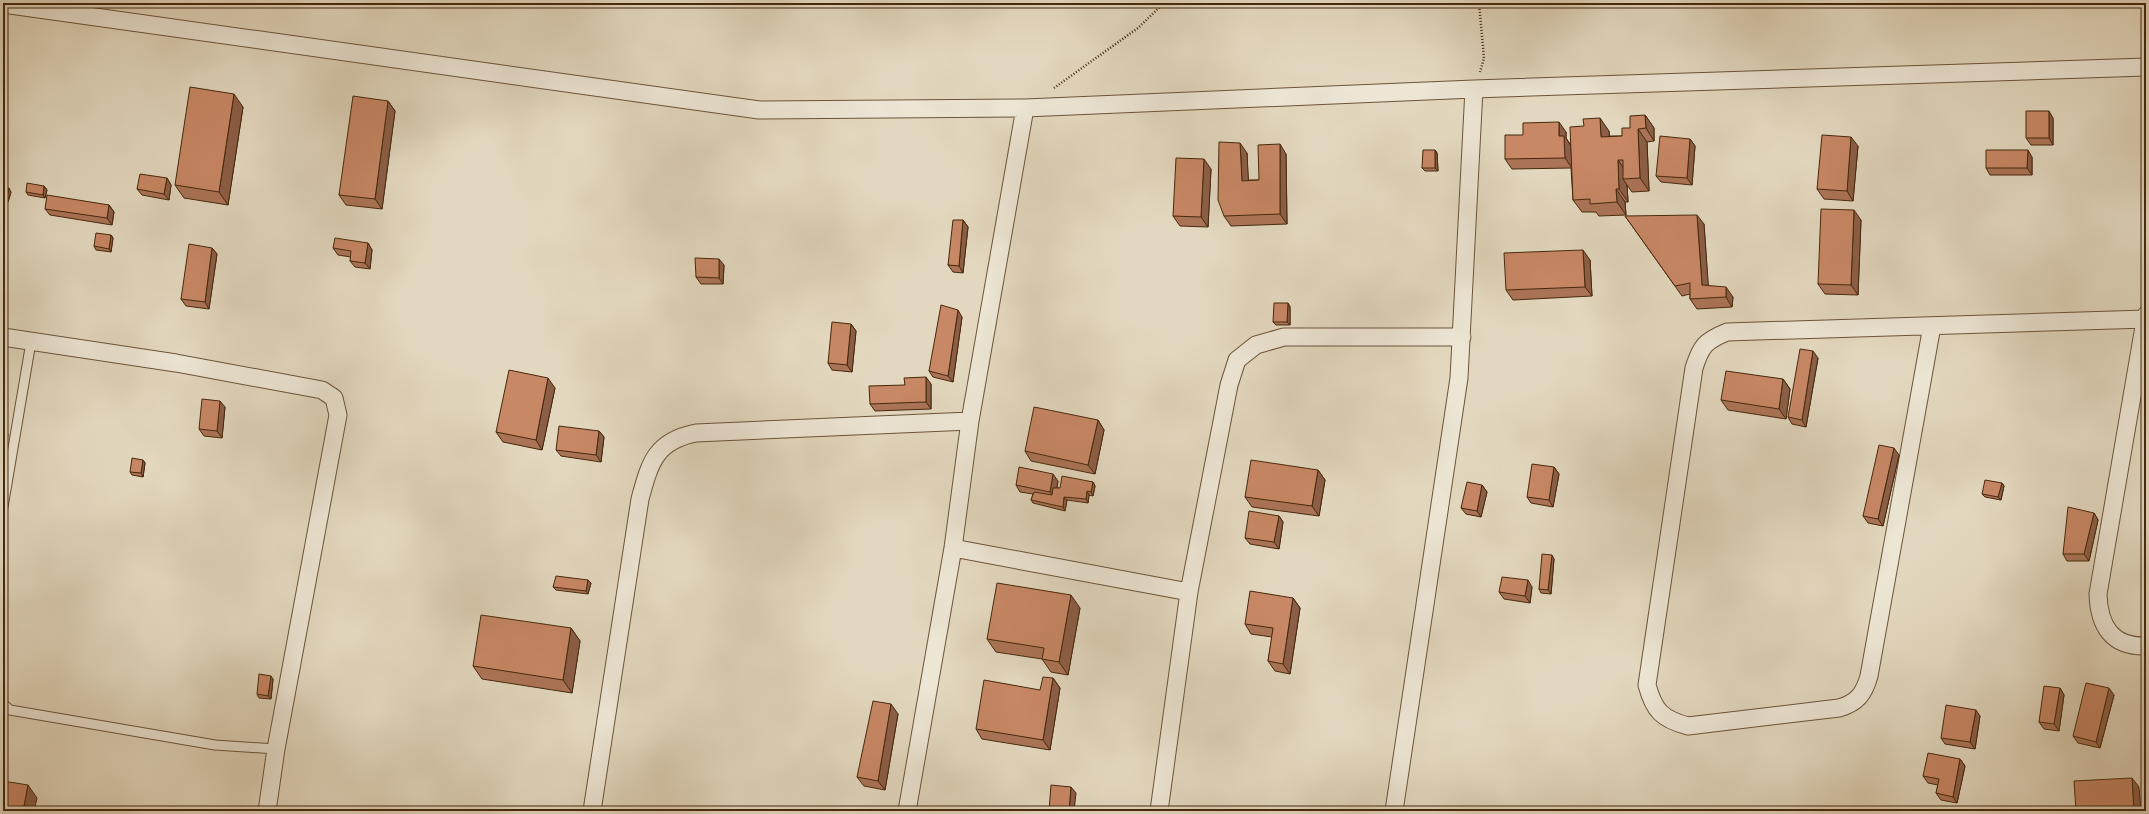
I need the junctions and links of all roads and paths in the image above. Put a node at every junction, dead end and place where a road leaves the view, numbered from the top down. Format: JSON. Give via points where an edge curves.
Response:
{"nodes":[{"id":1,"x":1164,"y":3,"type":"edge"},
{"id":2,"x":1479,"y":3,"type":"edge"},
{"id":3,"x":3,"y":4,"type":"edge"},
{"id":4,"x":2146,"y":67,"type":"edge"},
{"id":5,"x":1474,"y":89,"type":"junction"},
{"id":6,"x":1050,"y":92,"type":"dead end"},
{"id":7,"x":1025,"y":108,"type":"junction"},
{"id":8,"x":2146,"y":315,"type":"edge"},
{"id":9,"x":2146,"y":319,"type":"edge"},
{"id":10,"x":1932,"y":326,"type":"junction"},
{"id":11,"x":3,"y":337,"type":"edge"},
{"id":12,"x":1462,"y":337,"type":"junction"},
{"id":13,"x":31,"y":342,"type":"junction"},
{"id":14,"x":970,"y":421,"type":"junction"},
{"id":15,"x":3,"y":507,"type":"edge"},
{"id":16,"x":953,"y":548,"type":"junction"},
{"id":17,"x":1189,"y":592,"type":"junction"},
{"id":18,"x":2146,"y":646,"type":"edge"},
{"id":19,"x":3,"y":704,"type":"edge"},
{"id":20,"x":276,"y":749,"type":"junction"},
{"id":21,"x":267,"y":811,"type":"edge"},
{"id":22,"x":592,"y":811,"type":"edge"},
{"id":23,"x":907,"y":811,"type":"edge"},
{"id":24,"x":1159,"y":811,"type":"edge"},
{"id":25,"x":1394,"y":811,"type":"edge"}],
"edges":[{"from":1,"to":6,"type":"path","via":[[1138,28]]},
{"from":2,"to":5,"type":"path","via":[[1484,58]]},
{"from":3,"to":7,"type":"street","via":[[759,110]]},
{"from":4,"to":5,"type":"street"},
{"from":5,"to":7,"type":"street"},
{"from":5,"to":12,"type":"street"},
{"from":7,"to":14,"type":"street"},
{"from":8,"to":9,"type":"street"},
{"from":9,"to":10,"type":"street"},
{"from":9,"to":18,"type":"street","via":[[2098,594],[2099,612],[2106,630],[2122,642]]},
{"from":10,"to":10,"type":"street","via":[[1727,332],[1709,339],[1694,368],[1647,685],[1652,703],[1661,714],[1674,722],[1688,726],[1839,708],[1850,705],[1866,688]]},
{"from":11,"to":13,"type":"street"},
{"from":12,"to":17,"type":"street","via":[[1284,337],[1256,345],[1237,360],[1229,385]]},
{"from":12,"to":25,"type":"street","via":[[1458,385]]},
{"from":13,"to":15,"type":"lane"},
{"from":13,"to":20,"type":"street","via":[[176,363],[322,390],[334,398],[338,414]]},
{"from":14,"to":16,"type":"street"},
{"from":14,"to":22,"type":"street","via":[[696,433],[679,436],[663,446],[653,459],[640,499]]},
{"from":16,"to":17,"type":"street"},
{"from":16,"to":23,"type":"street"},
{"from":17,"to":24,"type":"street"},
{"from":19,"to":20,"type":"lane","via":[[10,710],[215,745]]},
{"from":20,"to":21,"type":"street"}]}
